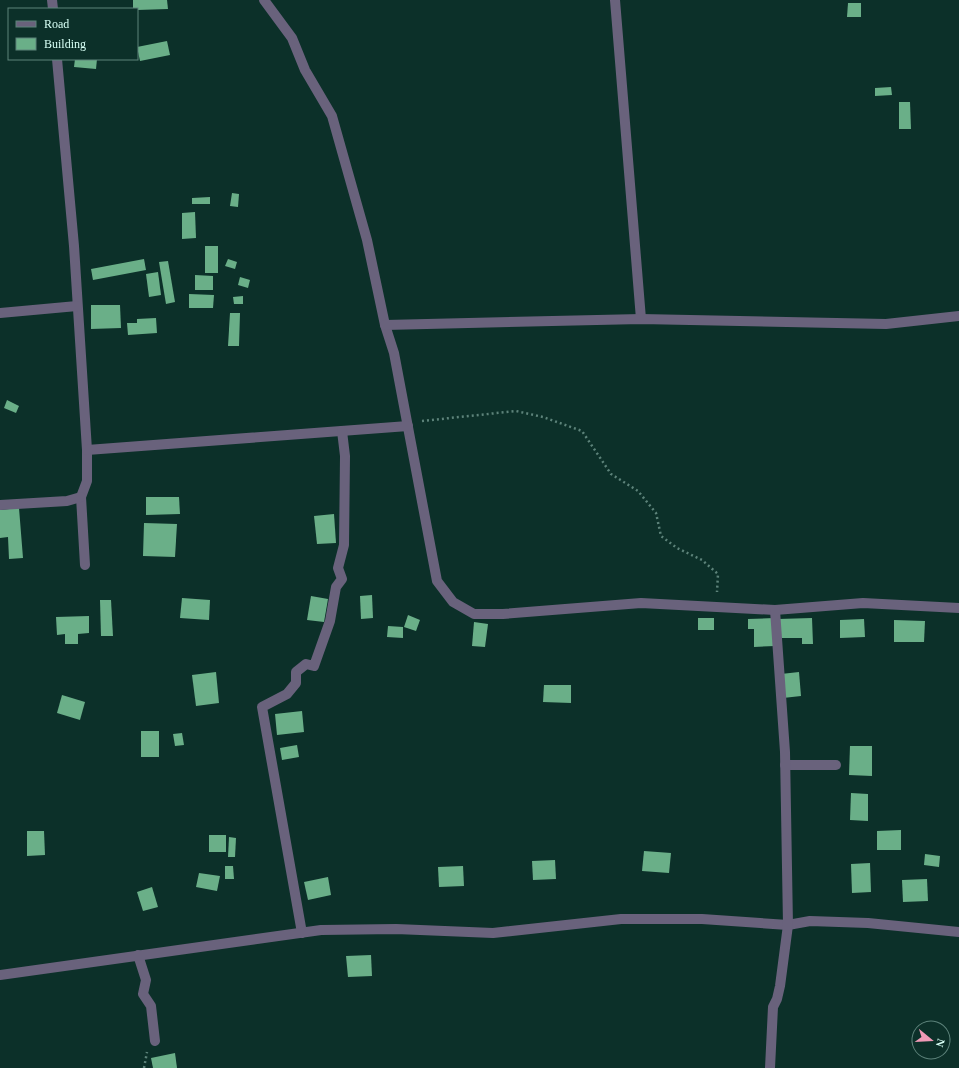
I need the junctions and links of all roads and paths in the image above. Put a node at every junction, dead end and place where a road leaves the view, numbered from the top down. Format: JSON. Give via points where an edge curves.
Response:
{"nodes":[{"id":1,"x":264,"y":0,"type":"edge"},
{"id":2,"x":615,"y":0,"type":"edge"},
{"id":3,"x":57,"y":60,"type":"edge"},
{"id":4,"x":77,"y":306,"type":"junction"},
{"id":5,"x":0,"y":313,"type":"edge"},
{"id":6,"x":959,"y":316,"type":"edge"},
{"id":7,"x":640,"y":319,"type":"junction"},
{"id":8,"x":385,"y":325,"type":"junction"},
{"id":9,"x":408,"y":426,"type":"junction"},
{"id":10,"x":342,"y":430,"type":"junction"},
{"id":11,"x":87,"y":450,"type":"junction"},
{"id":12,"x":81,"y":497,"type":"junction"},
{"id":13,"x":0,"y":505,"type":"edge"},
{"id":14,"x":86,"y":565,"type":"dead end"},
{"id":15,"x":717,"y":608,"type":"junction"},
{"id":16,"x":959,"y":608,"type":"edge"},
{"id":17,"x":775,"y":610,"type":"junction"},
{"id":18,"x":785,"y":765,"type":"junction"},
{"id":19,"x":836,"y":765,"type":"dead end"},
{"id":20,"x":788,"y":925,"type":"junction"},
{"id":21,"x":959,"y":932,"type":"edge"},
{"id":22,"x":302,"y":933,"type":"junction"},
{"id":23,"x":138,"y":955,"type":"junction"},
{"id":24,"x":0,"y":975,"type":"edge"},
{"id":25,"x":155,"y":1041,"type":"dead end"},
{"id":26,"x":770,"y":1068,"type":"edge"}],
"edges":[{"from":1,"to":8,"type":"street","via":[[292,38],[305,70],[332,116],[367,240]]},
{"from":2,"to":7,"type":"street"},
{"from":3,"to":4,"type":"street"},
{"from":4,"to":5,"type":"street"},
{"from":4,"to":11,"type":"street"},
{"from":6,"to":7,"type":"street","via":[[886,324]]},
{"from":7,"to":8,"type":"street"},
{"from":8,"to":9,"type":"street","via":[[394,353]]},
{"from":9,"to":10,"type":"street"},
{"from":9,"to":15,"type":"path","via":[[424,421],[516,411],[543,417],[582,431],[611,474],[638,491],[656,513],[661,536],[677,548],[702,560],[718,574]]},
{"from":9,"to":15,"type":"street","via":[[437,581],[453,602],[474,614],[641,604]]},
{"from":10,"to":11,"type":"street"},
{"from":10,"to":22,"type":"street","via":[[345,456],[344,545],[338,568],[342,580],[336,587],[330,621],[314,666],[306,664],[296,672],[296,683],[287,694],[262,707]]},
{"from":11,"to":12,"type":"street","via":[[87,481]]},
{"from":12,"to":13,"type":"street","via":[[67,501]]},
{"from":12,"to":14,"type":"street"},
{"from":15,"to":17,"type":"street"},
{"from":16,"to":17,"type":"street","via":[[864,603]]},
{"from":17,"to":18,"type":"street"},
{"from":18,"to":19,"type":"street"},
{"from":18,"to":20,"type":"street"},
{"from":20,"to":21,"type":"street","via":[[810,921],[868,923]]},
{"from":20,"to":22,"type":"street","via":[[702,919],[621,919],[493,933],[396,929],[321,930]]},
{"from":20,"to":26,"type":"street","via":[[780,986],[773,1007]]},
{"from":22,"to":23,"type":"street"},
{"from":23,"to":24,"type":"street"},
{"from":23,"to":25,"type":"street","via":[[146,980],[143,994],[151,1006]]}]}
